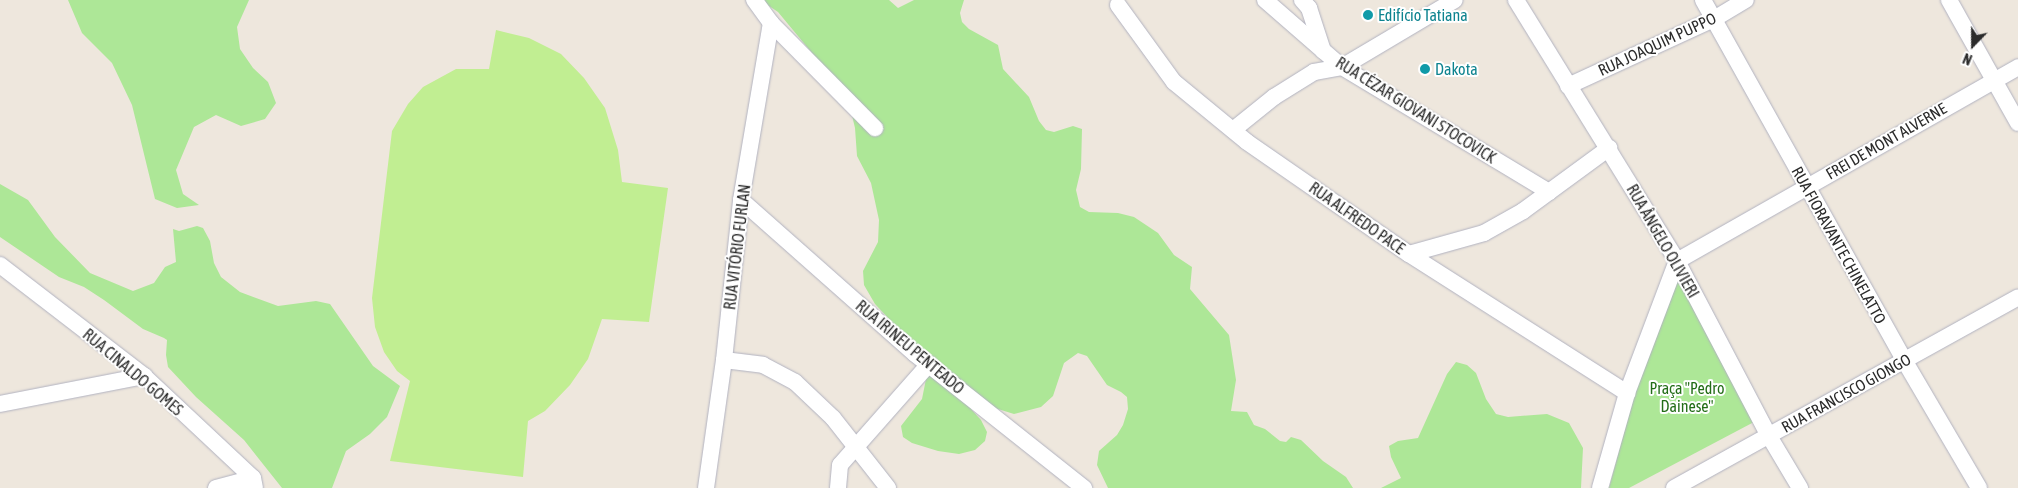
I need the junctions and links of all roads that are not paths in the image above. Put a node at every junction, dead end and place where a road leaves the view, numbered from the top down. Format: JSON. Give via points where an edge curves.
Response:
{"nodes":[{"id":1,"x":1266,"y":0,"type":"edge"},
{"id":2,"x":1454,"y":0,"type":"edge"},
{"id":3,"x":1516,"y":0,"type":"edge"},
{"id":4,"x":1703,"y":0,"type":"edge"},
{"id":5,"x":1746,"y":0,"type":"edge"},
{"id":6,"x":1949,"y":0,"type":"edge"},
{"id":7,"x":1310,"y":3,"type":"edge"},
{"id":8,"x":758,"y":4,"type":"edge"},
{"id":9,"x":1118,"y":5,"type":"dead end"},
{"id":10,"x":1714,"y":19,"type":"junction"},
{"id":11,"x":771,"y":23,"type":"junction"},
{"id":12,"x":1323,"y":51,"type":"junction"},
{"id":13,"x":1342,"y":67,"type":"junction"},
{"id":14,"x":2018,"y":67,"type":"edge"},
{"id":15,"x":1993,"y":80,"type":"junction"},
{"id":16,"x":1568,"y":86,"type":"junction"},
{"id":17,"x":2018,"y":123,"type":"edge"},
{"id":18,"x":876,"y":128,"type":"dead end"},
{"id":19,"x":1233,"y":130,"type":"junction"},
{"id":20,"x":1609,"y":148,"type":"junction"},
{"id":21,"x":1807,"y":187,"type":"junction"},
{"id":22,"x":1549,"y":192,"type":"junction"},
{"id":23,"x":741,"y":200,"type":"junction"},
{"id":24,"x":1409,"y":254,"type":"junction"},
{"id":25,"x":1677,"y":261,"type":"junction"},
{"id":26,"x":0,"y":265,"type":"edge"},
{"id":27,"x":2018,"y":297,"type":"edge"},
{"id":28,"x":724,"y":360,"type":"junction"},
{"id":29,"x":1904,"y":360,"type":"junction"},
{"id":30,"x":929,"y":364,"type":"junction"},
{"id":31,"x":144,"y":376,"type":"junction"},
{"id":32,"x":1627,"y":393,"type":"junction"},
{"id":33,"x":0,"y":404,"type":"edge"},
{"id":34,"x":1769,"y":436,"type":"junction"},
{"id":35,"x":858,"y":447,"type":"junction"},
{"id":36,"x":254,"y":483,"type":"edge"},
{"id":37,"x":216,"y":488,"type":"edge"},
{"id":38,"x":706,"y":488,"type":"edge"},
{"id":39,"x":838,"y":488,"type":"edge"},
{"id":40,"x":888,"y":488,"type":"edge"},
{"id":41,"x":1084,"y":488,"type":"edge"},
{"id":42,"x":1600,"y":488,"type":"edge"},
{"id":43,"x":1674,"y":488,"type":"edge"},
{"id":44,"x":1800,"y":488,"type":"edge"},
{"id":45,"x":1979,"y":488,"type":"edge"}],
"edges":[{"from":1,"to":12,"type":"street","name":"RUA CÉZAR GIOVANI STOCOVICK"},
{"from":2,"to":13,"type":"street"},
{"from":3,"to":16,"type":"street","name":"RUA ÂNGELO OLIVIERI"},
{"from":4,"to":10,"type":"street","name":"RUA FIORAVANTE CHINELATTO"},
{"from":5,"to":10,"type":"street","name":"RUA JOAQUIM PUPPO"},
{"from":6,"to":15,"type":"street"},
{"from":7,"to":12,"type":"street"},
{"from":8,"to":11,"type":"street"},
{"from":9,"to":19,"type":"street","name":"RUA ALFREDO PACE","via":[[1174,82]]},
{"from":10,"to":16,"type":"street","name":"RUA JOAQUIM PUPPO"},
{"from":10,"to":21,"type":"street","name":"RUA FIORAVANTE CHINELATTO"},
{"from":11,"to":18,"type":"street"},
{"from":11,"to":23,"type":"street","name":"RUA VITÓRIO FURLAN"},
{"from":12,"to":13,"type":"street","name":"RUA CÉZAR GIOVANI STOCOVICK"},
{"from":13,"to":19,"type":"street","via":[[1314,72],[1274,97]]},
{"from":13,"to":22,"type":"street","name":"RUA CÉZAR GIOVANI STOCOVICK"},
{"from":14,"to":15,"type":"street","name":"FREI DE MONT ALVERNE"},
{"from":15,"to":17,"type":"street"},
{"from":15,"to":21,"type":"street","name":"FREI DE MONT ALVERNE"},
{"from":16,"to":20,"type":"street","name":"RUA ÂNGELO OLIVIERI"},
{"from":19,"to":24,"type":"street","name":"RUA ALFREDO PACE"},
{"from":20,"to":22,"type":"street"},
{"from":20,"to":25,"type":"street","name":"RUA ÂNGELO OLIVIERI"},
{"from":21,"to":25,"type":"street","name":"FREI DE MONT ALVERNE"},
{"from":21,"to":29,"type":"street","name":"RUA FIORAVANTE CHINELATTO"},
{"from":22,"to":24,"type":"street","via":[[1484,233]]},
{"from":23,"to":28,"type":"street","name":"RUA VITÓRIO FURLAN"},
{"from":23,"to":30,"type":"street","name":"RUA IRINEU PENTEADO"},
{"from":24,"to":32,"type":"street","name":"RUA ALFREDO PACE"},
{"from":25,"to":32,"type":"street"},
{"from":25,"to":34,"type":"street","name":"RUA ÂNGELO OLIVIERI"},
{"from":26,"to":31,"type":"street","name":"RUA CINALDO GOMES"},
{"from":27,"to":29,"type":"street","name":"RUA FRANCISCO GIONGO"},
{"from":28,"to":35,"type":"street","via":[[763,365],[795,382]]},
{"from":28,"to":38,"type":"street","name":"RUA VITÓRIO FURLAN"},
{"from":29,"to":34,"type":"street","name":"RUA FRANCISCO GIONGO"},
{"from":29,"to":45,"type":"street","name":"RUA FIORAVANTE CHINELATTO"},
{"from":30,"to":35,"type":"street"},
{"from":30,"to":41,"type":"street","name":"RUA IRINEU PENTEADO"},
{"from":31,"to":33,"type":"street"},
{"from":31,"to":36,"type":"street","name":"RUA CINALDO GOMES"},
{"from":32,"to":42,"type":"street"},
{"from":34,"to":43,"type":"street","name":"RUA FRANCISCO GIONGO"},
{"from":34,"to":44,"type":"street","name":"RUA ÂNGELO OLIVIERI"},
{"from":35,"to":39,"type":"street","via":[[840,465]]},
{"from":35,"to":40,"type":"street"},
{"from":36,"to":37,"type":"street"}]}
